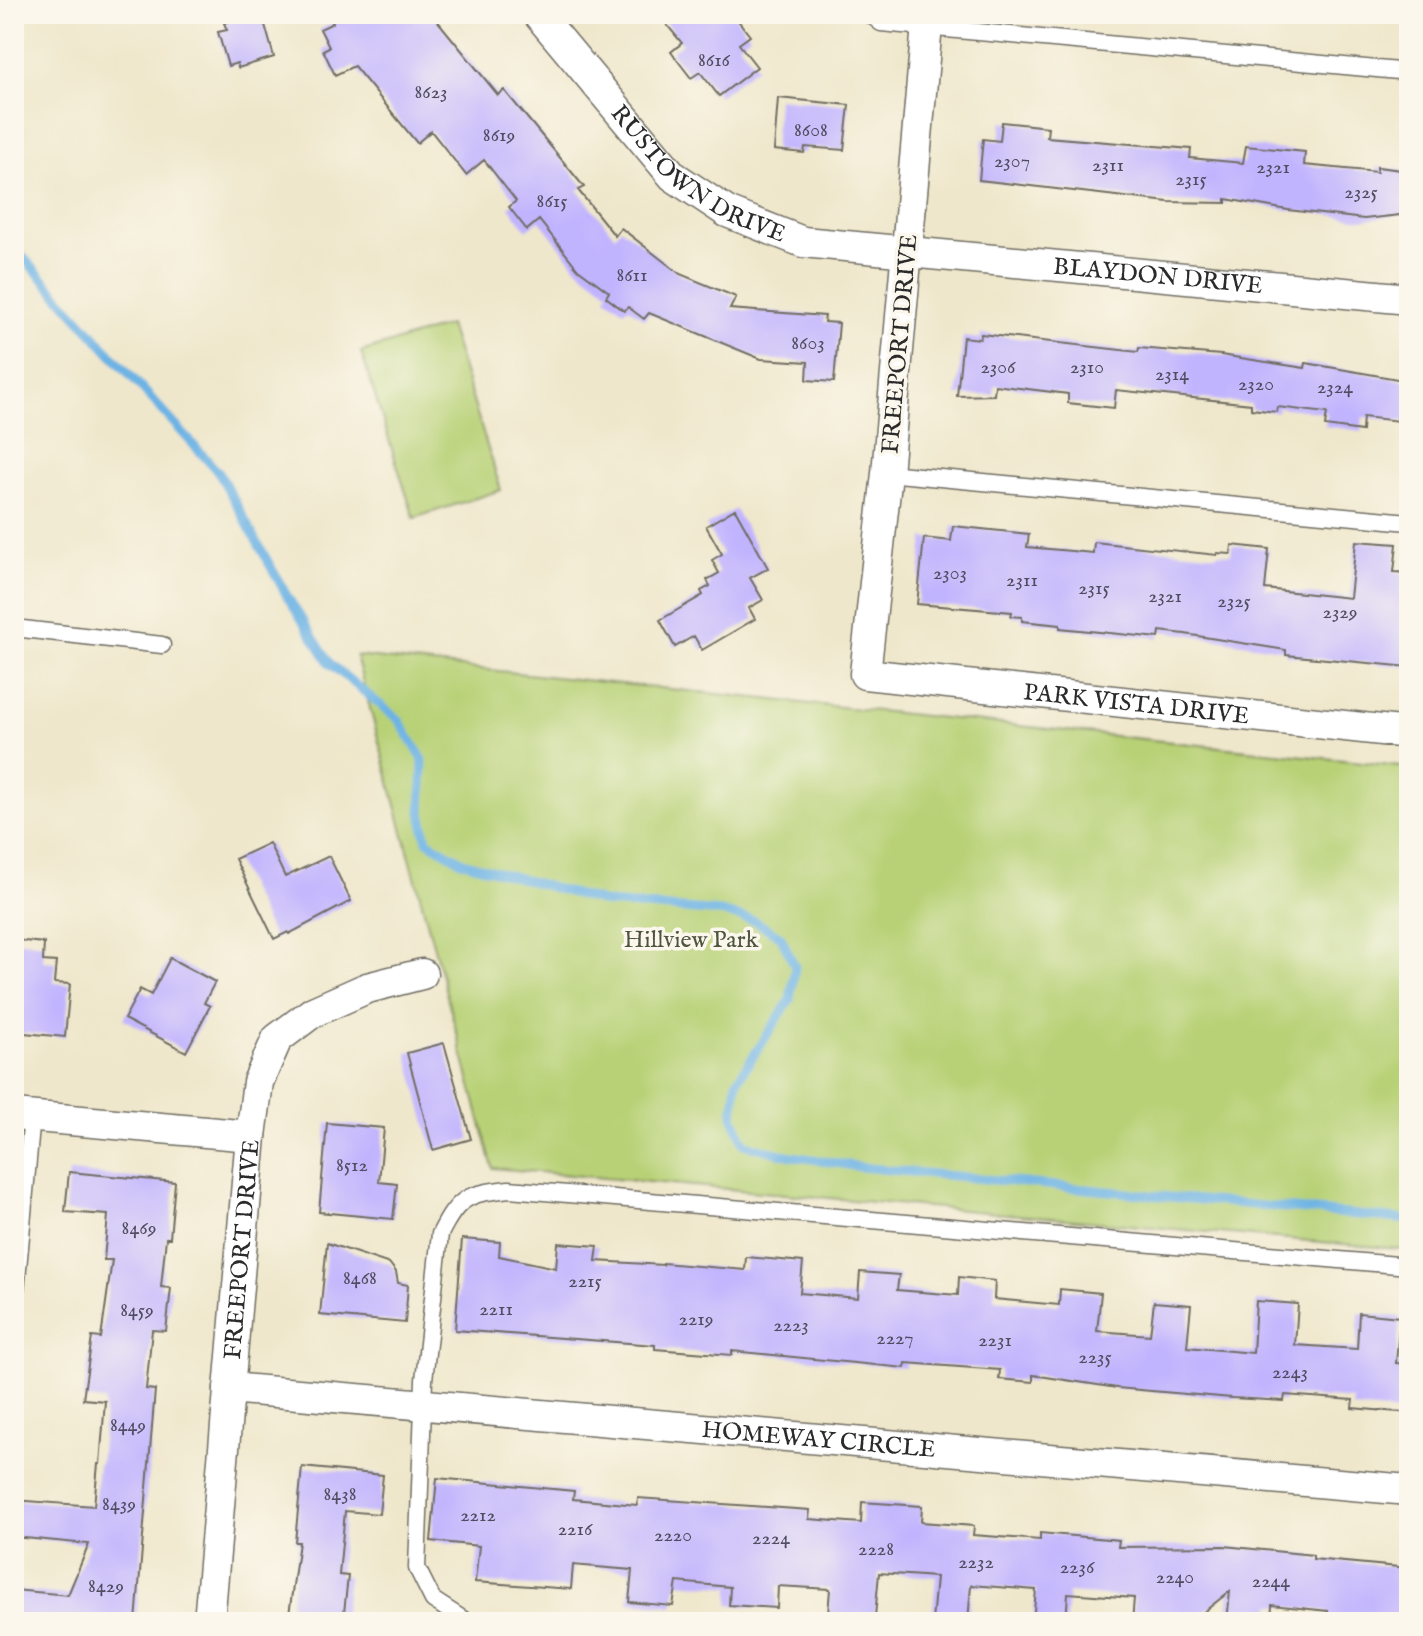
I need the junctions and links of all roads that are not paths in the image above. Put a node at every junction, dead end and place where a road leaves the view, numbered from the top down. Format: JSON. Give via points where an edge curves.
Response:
{"nodes":[{"id":1,"x":538,"y":14,"type":"edge"},
{"id":2,"x":870,"y":14,"type":"edge"},
{"id":3,"x":927,"y":20,"type":"edge"},
{"id":4,"x":1409,"y":72,"type":"edge"},
{"id":5,"x":907,"y":252,"type":"junction"},
{"id":6,"x":1409,"y":299,"type":"edge"},
{"id":7,"x":887,"y":473,"type":"junction"},
{"id":8,"x":1409,"y":522,"type":"edge"},
{"id":9,"x":14,"y":628,"type":"edge"},
{"id":10,"x":162,"y":645,"type":"dead end"},
{"id":11,"x":865,"y":674,"type":"joint"},
{"id":12,"x":1409,"y":733,"type":"edge"},
{"id":13,"x":422,"y":974,"type":"dead end"},
{"id":14,"x":23,"y":1115,"type":"edge"},
{"id":15,"x":251,"y":1136,"type":"junction"},
{"id":16,"x":1409,"y":1266,"type":"edge"},
{"id":17,"x":14,"y":1312,"type":"edge"},
{"id":18,"x":229,"y":1388,"type":"junction"},
{"id":19,"x":422,"y":1405,"type":"junction"},
{"id":20,"x":1409,"y":1490,"type":"edge"},
{"id":21,"x":209,"y":1622,"type":"edge"},
{"id":22,"x":467,"y":1622,"type":"edge"}],
"edges":[{"from":1,"to":5,"type":"street","name":"RUSTOWN DRIVE","via":[[673,176],[727,212],[803,242]]},
{"from":2,"to":3,"type":"lane","via":[[881,23]]},
{"from":3,"to":4,"type":"lane"},
{"from":3,"to":5,"type":"street","name":"FREEPORT DRIVE"},
{"from":5,"to":6,"type":"street","name":"BLAYDON DRIVE"},
{"from":5,"to":7,"type":"street","name":"FREEPORT DRIVE"},
{"from":7,"to":8,"type":"lane"},
{"from":7,"to":11,"type":"street","name":"FREEPORT DRIVE"},
{"from":9,"to":10,"type":"lane"},
{"from":11,"to":12,"type":"street","name":"PARK VISTA DRIVE"},
{"from":13,"to":15,"type":"street","name":"FREEPORT DRIVE","via":[[367,988],[313,1012],[277,1039],[258,1082]]},
{"from":14,"to":15,"type":"street"},
{"from":14,"to":17,"type":"lane"},
{"from":15,"to":18,"type":"street","name":"FREEPORT DRIVE"},
{"from":16,"to":19,"type":"lane","via":[[509,1189],[478,1193],[453,1208],[440,1234]]},
{"from":18,"to":19,"type":"street","name":"HOMEWAY CIRCLE"},
{"from":18,"to":21,"type":"street","name":"FREEPORT DRIVE"},
{"from":19,"to":20,"type":"street","name":"HOMEWAY CIRCLE"},
{"from":19,"to":22,"type":"lane","via":[[417,1568],[433,1600]]}]}
